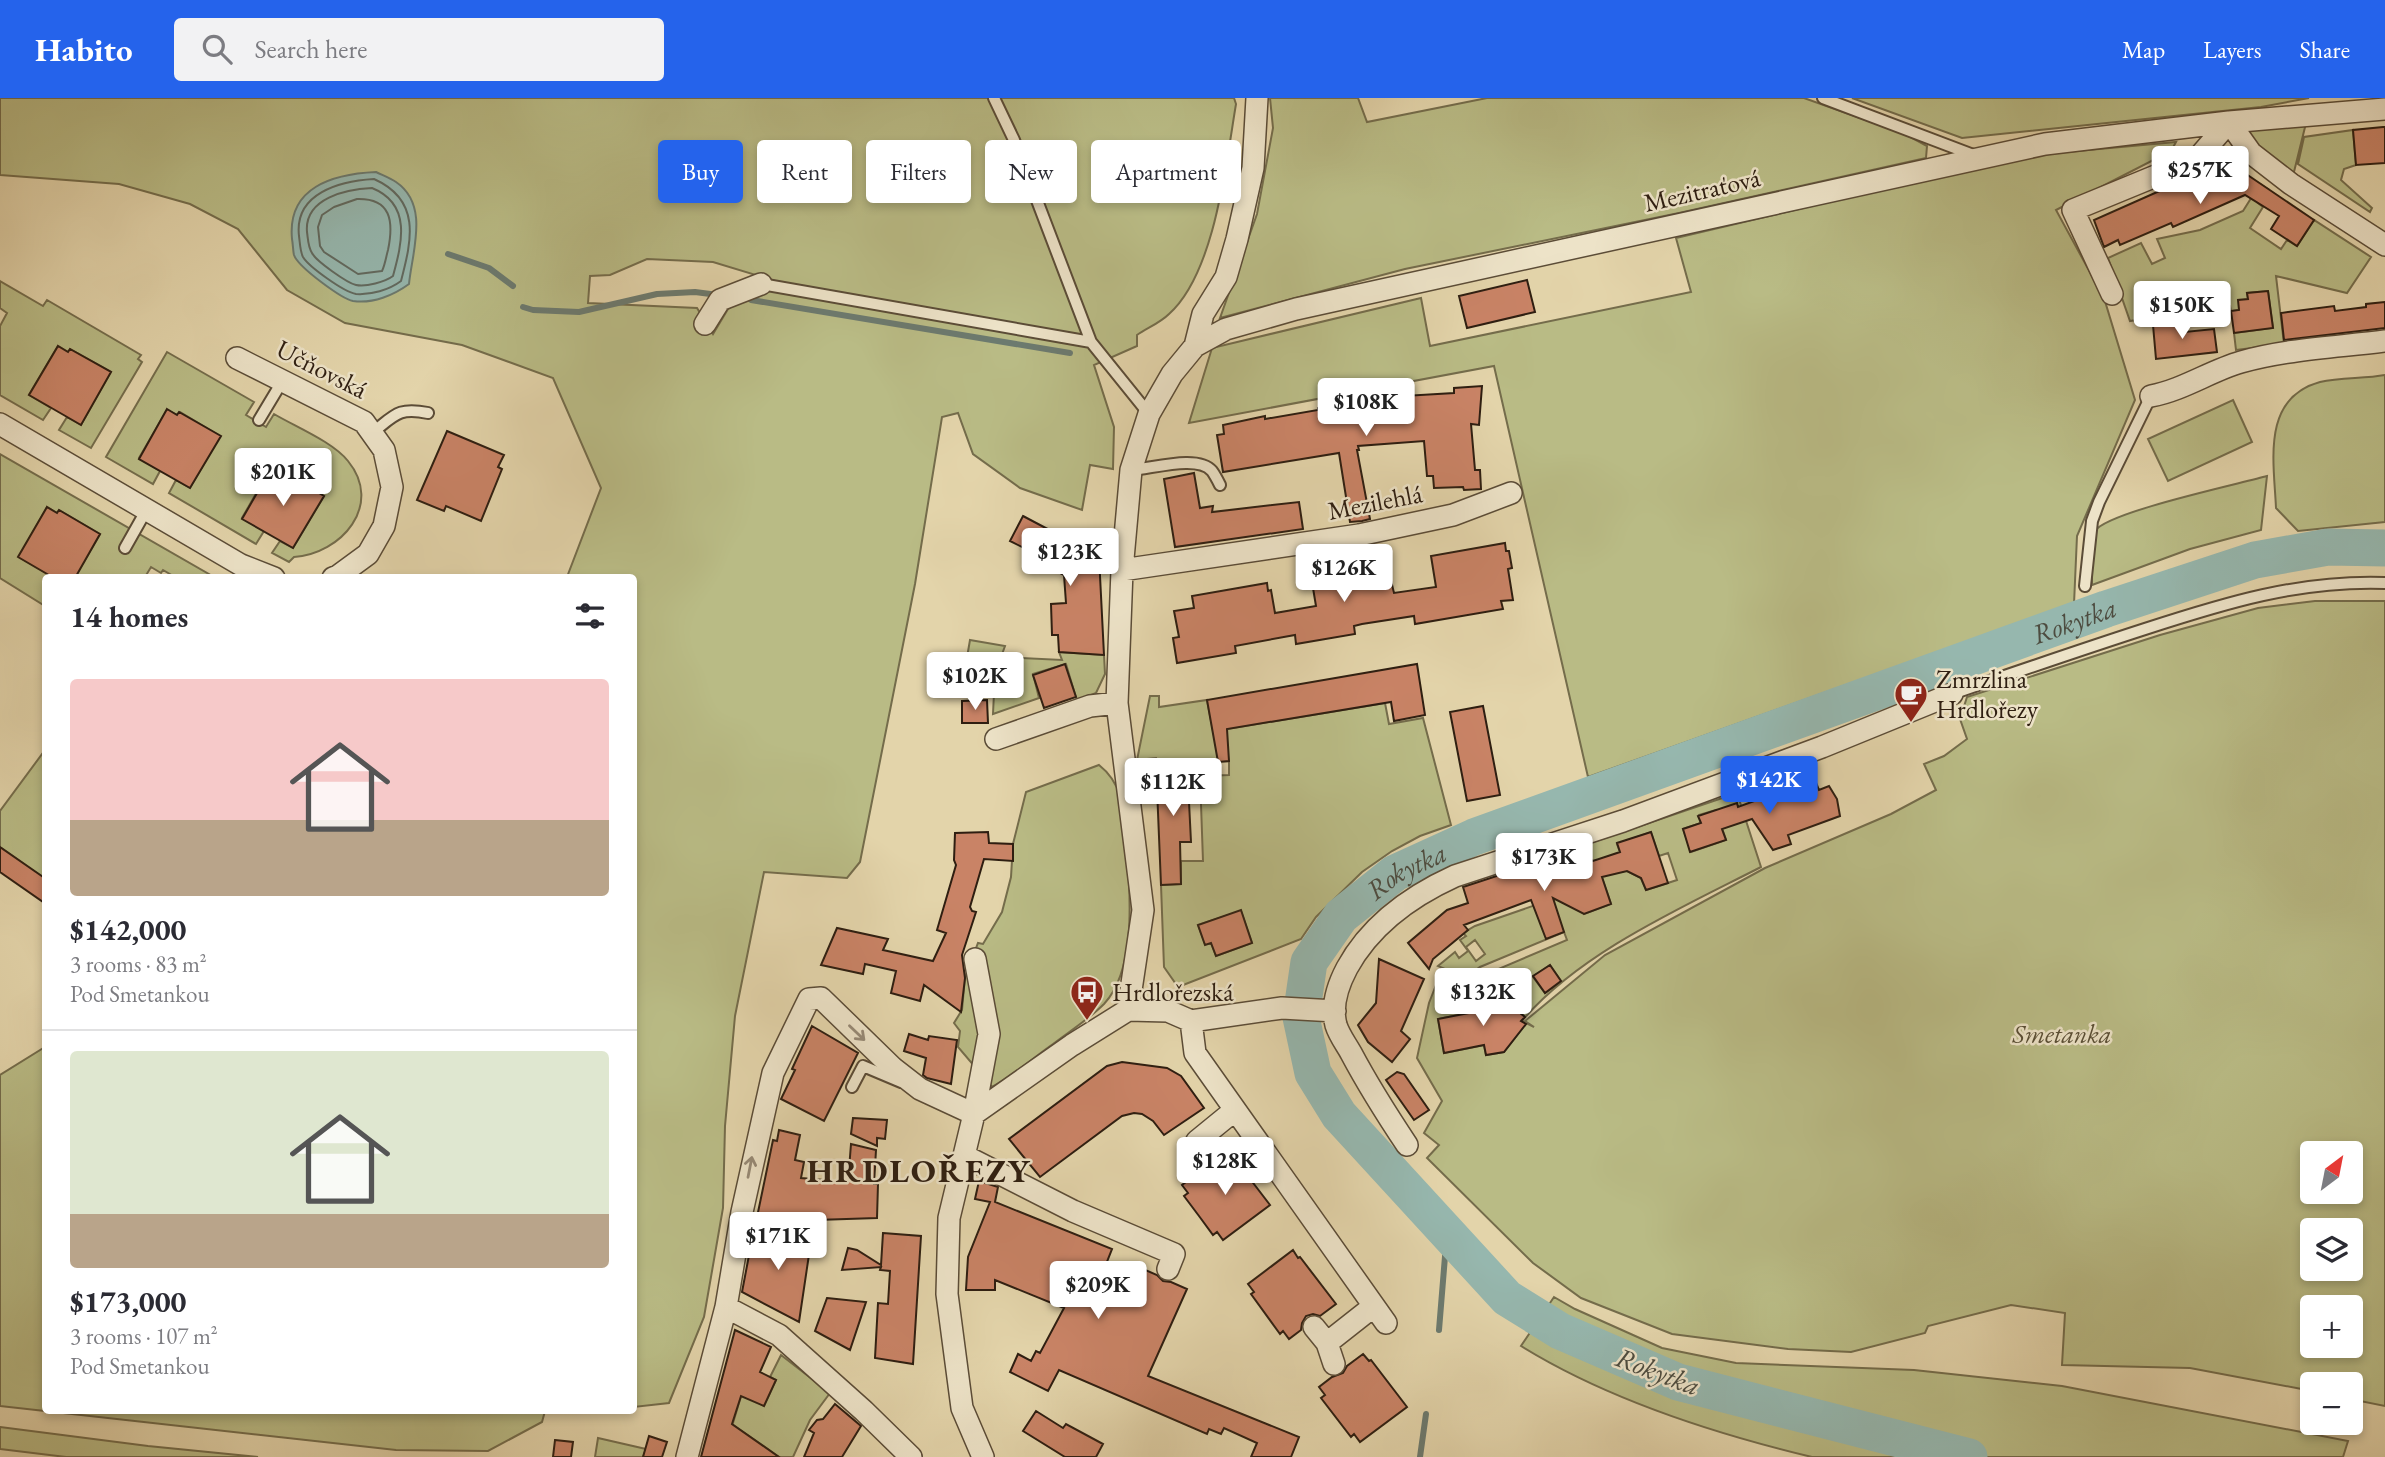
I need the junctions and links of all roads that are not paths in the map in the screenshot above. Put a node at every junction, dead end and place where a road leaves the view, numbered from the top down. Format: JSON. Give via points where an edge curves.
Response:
{"nodes":[{"id":1,"x":994,"y":98,"type":"edge"},
{"id":2,"x":1257,"y":98,"type":"edge"},
{"id":3,"x":1823,"y":98,"type":"edge"},
{"id":4,"x":2385,"y":109,"type":"edge"},
{"id":5,"x":2229,"y":122,"type":"junction"},
{"id":6,"x":1978,"y":157,"type":"junction"},
{"id":7,"x":2385,"y":245,"type":"edge"},
{"id":8,"x":761,"y":285,"type":"joint"},
{"id":9,"x":2112,"y":294,"type":"dead end"},
{"id":10,"x":705,"y":324,"type":"dead end"},
{"id":11,"x":2385,"y":341,"type":"edge"},
{"id":12,"x":1091,"y":342,"type":"junction"},
{"id":13,"x":1195,"y":346,"type":"junction"},
{"id":14,"x":237,"y":358,"type":"dead end"},
{"id":15,"x":284,"y":380,"type":"junction"},
{"id":16,"x":2151,"y":396,"type":"joint"},
{"id":17,"x":428,"y":413,"type":"dead end"},
{"id":18,"x":1149,"y":414,"type":"junction"},
{"id":19,"x":260,"y":420,"type":"dead end"},
{"id":20,"x":0,"y":424,"type":"edge"},
{"id":21,"x":372,"y":433,"type":"junction"},
{"id":22,"x":1131,"y":470,"type":"junction"},
{"id":23,"x":1220,"y":485,"type":"dead end"},
{"id":24,"x":1511,"y":493,"type":"dead end"},
{"id":25,"x":146,"y":509,"type":"junction"},
{"id":26,"x":125,"y":548,"type":"dead end"},
{"id":27,"x":1122,"y":570,"type":"junction"},
{"id":28,"x":264,"y":574,"type":"edge"},
{"id":29,"x":341,"y":574,"type":"edge"},
{"id":30,"x":2385,"y":583,"type":"edge"},
{"id":31,"x":2085,"y":586,"type":"dead end"},
{"id":32,"x":1952,"y":694,"type":"joint"},
{"id":33,"x":1117,"y":704,"type":"junction"},
{"id":34,"x":996,"y":739,"type":"dead end"},
{"id":35,"x":975,"y":960,"type":"dead end"},
{"id":36,"x":1128,"y":1010,"type":"junction"},
{"id":37,"x":1329,"y":1010,"type":"junction"},
{"id":38,"x":1191,"y":1021,"type":"junction"},
{"id":39,"x":852,"y":1087,"type":"dead end"},
{"id":40,"x":920,"y":1089,"type":"junction"},
{"id":41,"x":1235,"y":1110,"type":"junction"},
{"id":42,"x":974,"y":1114,"type":"junction"},
{"id":43,"x":1407,"y":1145,"type":"dead end"},
{"id":44,"x":965,"y":1156,"type":"junction"},
{"id":45,"x":1200,"y":1165,"type":"dead end"},
{"id":46,"x":1168,"y":1269,"type":"dead end"},
{"id":47,"x":726,"y":1307,"type":"junction"},
{"id":48,"x":1334,"y":1364,"type":"dead end"},
{"id":49,"x":687,"y":1457,"type":"edge"},
{"id":50,"x":911,"y":1457,"type":"edge"},
{"id":51,"x":983,"y":1457,"type":"edge"}],
"edges":[{"from":1,"to":12,"type":"lane"},
{"from":2,"to":13,"type":"street","via":[[1252,168],[1237,239],[1226,277],[1203,314]]},
{"from":3,"to":6,"type":"lane"},
{"from":4,"to":5,"type":"street","name":"Mezitraťová"},
{"from":5,"to":6,"type":"street","name":"Mezitraťová","via":[[2045,144]]},
{"from":5,"to":7,"type":"street","via":[[2251,153]]},
{"from":5,"to":9,"type":"street","via":[[2197,159],[2073,210]]},
{"from":6,"to":13,"type":"street","name":"Mezitraťová","via":[[1296,309],[1226,329]]},
{"from":8,"to":10,"type":"street","via":[[720,300]]},
{"from":8,"to":12,"type":"lane"},
{"from":11,"to":16,"type":"street","via":[[2242,362]]},
{"from":12,"to":18,"type":"lane"},
{"from":13,"to":18,"type":"street"},
{"from":14,"to":15,"type":"street","name":"Učňovská"},
{"from":15,"to":19,"type":"lane"},
{"from":15,"to":21,"type":"street","name":"Učňovská","via":[[365,422]]},
{"from":16,"to":31,"type":"lane","via":[[2092,521]]},
{"from":17,"to":21,"type":"lane","via":[[408,409]]},
{"from":18,"to":22,"type":"street"},
{"from":20,"to":25,"type":"street"},
{"from":21,"to":29,"type":"street","name":"Učňovská","via":[[384,450],[392,487],[384,526],[368,554]]},
{"from":22,"to":23,"type":"lane","via":[[1203,464]]},
{"from":22,"to":27,"type":"street"},
{"from":24,"to":27,"type":"street","name":"Mezilehlá","via":[[1453,515],[1359,535]]},
{"from":25,"to":26,"type":"lane"},
{"from":25,"to":28,"type":"street"},
{"from":27,"to":33,"type":"street"},
{"from":30,"to":32,"type":"lane","via":[[2348,581],[2238,600]]},
{"from":32,"to":37,"type":"street","via":[[1623,821],[1435,885],[1367,937]]},
{"from":33,"to":34,"type":"street","via":[[1090,706]]},
{"from":33,"to":36,"type":"street","via":[[1143,910]]},
{"from":35,"to":42,"type":"street","via":[[989,1034]]},
{"from":36,"to":38,"type":"street","via":[[1168,1011]]},
{"from":36,"to":42,"type":"street"},
{"from":37,"to":38,"type":"street","via":[[1282,1009]]},
{"from":37,"to":43,"type":"street","via":[[1368,1086]]},
{"from":38,"to":41,"type":"street","via":[[1195,1054]]},
{"from":39,"to":40,"type":"lane","via":[[863,1066]]},
{"from":40,"to":42,"type":"street"},
{"from":47,"to":40,"type":"street","one_way":true,"via":[[746,1188],[773,1073],[808,999],[821,998]]},
{"from":41,"to":45,"type":"street","via":[[1191,1133]]},
{"from":41,"to":48,"type":"street","via":[[1380,1314],[1320,1335]]},
{"from":42,"to":44,"type":"street"},
{"from":44,"to":46,"type":"street","via":[[1073,1211],[1174,1254]]},
{"from":44,"to":51,"type":"street","via":[[949,1218],[947,1294],[962,1408]]},
{"from":47,"to":49,"type":"street"},
{"from":47,"to":50,"type":"street","via":[[779,1335]]}]}
